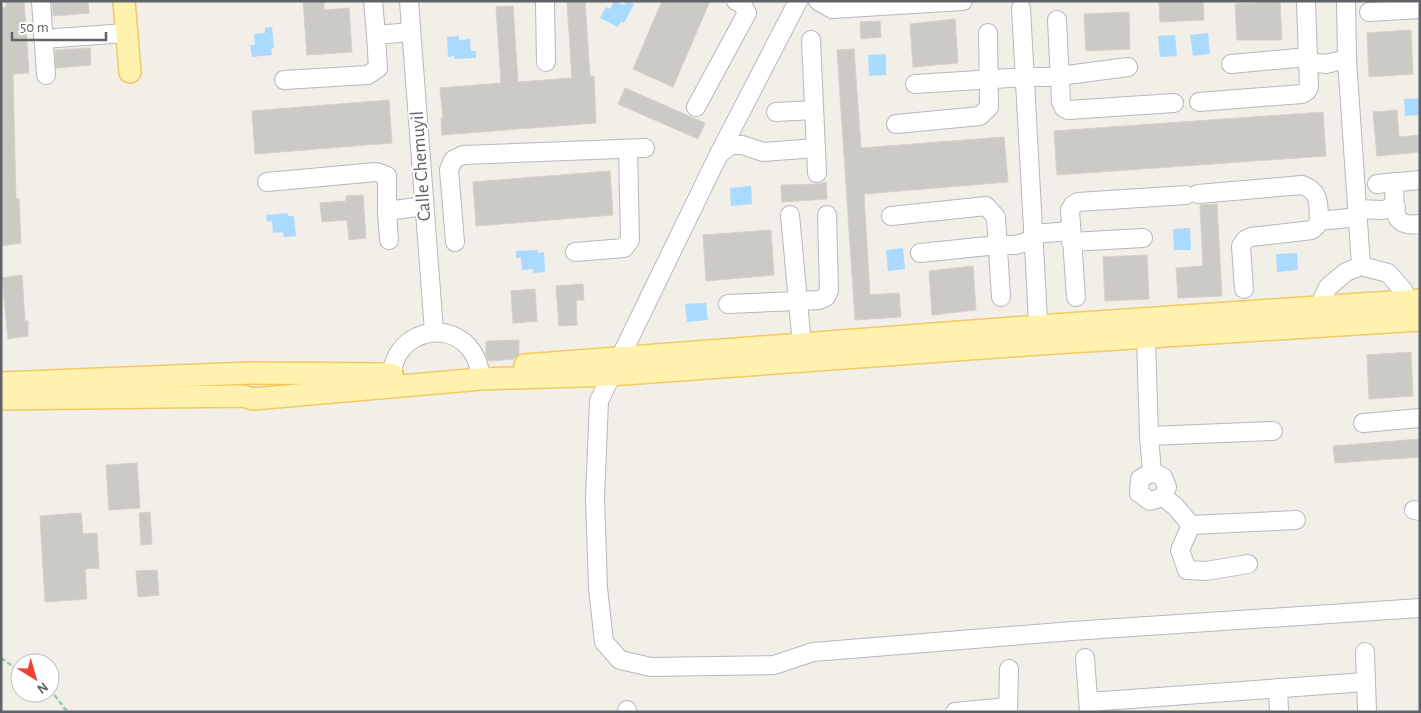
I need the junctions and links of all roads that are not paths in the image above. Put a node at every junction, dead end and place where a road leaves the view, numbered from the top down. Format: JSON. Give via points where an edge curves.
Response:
{"nodes":[{"id":1,"x":41,"y":1,"type":"edge"},
{"id":2,"x":124,"y":1,"type":"edge"},
{"id":3,"x":373,"y":1,"type":"edge"},
{"id":4,"x":409,"y":1,"type":"edge"},
{"id":5,"x":545,"y":1,"type":"edge"},
{"id":6,"x":736,"y":1,"type":"edge"},
{"id":7,"x":798,"y":1,"type":"edge"},
{"id":8,"x":818,"y":1,"type":"edge"},
{"id":9,"x":963,"y":1,"type":"edge"},
{"id":10,"x":1346,"y":1,"type":"edge"},
{"id":11,"x":1306,"y":2,"type":"edge"},
{"id":12,"x":1021,"y":8,"type":"dead end"},
{"id":13,"x":1420,"y":9,"type":"edge"},
{"id":14,"x":1370,"y":12,"type":"dead end"},
{"id":15,"x":1057,"y":20,"type":"dead end"},
{"id":16,"x":411,"y":32,"type":"junction"},
{"id":17,"x":126,"y":33,"type":"junction"},
{"id":18,"x":988,"y":33,"type":"dead end"},
{"id":19,"x":376,"y":35,"type":"junction"},
{"id":20,"x":43,"y":39,"type":"junction"},
{"id":21,"x":810,"y":40,"type":"dead end"},
{"id":22,"x":1308,"y":59,"type":"junction"},
{"id":23,"x":1347,"y":60,"type":"junction"},
{"id":24,"x":546,"y":62,"type":"dead end"},
{"id":25,"x":1231,"y":64,"type":"dead end"},
{"id":26,"x":1128,"y":67,"type":"dead end"},
{"id":27,"x":130,"y":72,"type":"dead end"},
{"id":28,"x":46,"y":75,"type":"dead end"},
{"id":29,"x":1060,"y":75,"type":"junction"},
{"id":30,"x":1025,"y":77,"type":"junction"},
{"id":31,"x":284,"y":80,"type":"dead end"},
{"id":32,"x":988,"y":80,"type":"junction"},
{"id":33,"x":915,"y":84,"type":"dead end"},
{"id":34,"x":1199,"y":102,"type":"dead end"},
{"id":35,"x":1174,"y":103,"type":"dead end"},
{"id":36,"x":696,"y":107,"type":"dead end"},
{"id":37,"x":814,"y":110,"type":"junction"},
{"id":38,"x":776,"y":112,"type":"dead end"},
{"id":39,"x":896,"y":124,"type":"dead end"},
{"id":40,"x":816,"y":148,"type":"junction"},
{"id":41,"x":719,"y":154,"type":"junction"},
{"id":42,"x":817,"y":172,"type":"dead end"},
{"id":43,"x":1420,"y":180,"type":"edge"},
{"id":44,"x":267,"y":182,"type":"dead end"},
{"id":45,"x":451,"y":193,"type":"junction"},
{"id":46,"x":424,"y":202,"type":"junction"},
{"id":47,"x":1389,"y":208,"type":"junction"},
{"id":48,"x":387,"y":211,"type":"junction"},
{"id":49,"x":1357,"y":213,"type":"junction"},
{"id":50,"x":790,"y":215,"type":"dead end"},
{"id":51,"x":827,"y":215,"type":"dead end"},
{"id":52,"x":891,"y":216,"type":"dead end"},
{"id":53,"x":1319,"y":221,"type":"junction"},
{"id":54,"x":1420,"y":224,"type":"edge"},
{"id":55,"x":1071,"y":236,"type":"junction"},
{"id":56,"x":1033,"y":237,"type":"junction"},
{"id":57,"x":1143,"y":238,"type":"dead end"},
{"id":58,"x":389,"y":240,"type":"dead end"},
{"id":59,"x":456,"y":242,"type":"dead end"},
{"id":60,"x":998,"y":245,"type":"junction"},
{"id":61,"x":575,"y":252,"type":"dead end"},
{"id":62,"x":920,"y":253,"type":"dead end"},
{"id":63,"x":1361,"y":266,"type":"junction"},
{"id":64,"x":1244,"y":289,"type":"dead end"},
{"id":65,"x":1001,"y":296,"type":"dead end"},
{"id":66,"x":1076,"y":297,"type":"dead end"},
{"id":67,"x":797,"y":301,"type":"junction"},
{"id":68,"x":728,"y":304,"type":"dead end"},
{"id":69,"x":1415,"y":310,"type":"edge"},
{"id":70,"x":1318,"y":317,"type":"junction"},
{"id":71,"x":434,"y":331,"type":"junction"},
{"id":72,"x":1038,"y":335,"type":"junction"},
{"id":73,"x":1146,"y":338,"type":"junction"},
{"id":74,"x":803,"y":352,"type":"junction"},
{"id":75,"x":615,"y":367,"type":"junction"},
{"id":76,"x":480,"y":374,"type":"junction"},
{"id":77,"x":390,"y":380,"type":"junction"},
{"id":78,"x":1,"y":383,"type":"edge"},
{"id":79,"x":1,"y":399,"type":"edge"},
{"id":80,"x":1420,"y":418,"type":"edge"},
{"id":81,"x":1363,"y":423,"type":"dead end"},
{"id":82,"x":1273,"y":431,"type":"dead end"},
{"id":83,"x":1149,"y":436,"type":"junction"},
{"id":84,"x":1152,"y":472,"type":"junction"},
{"id":85,"x":1163,"y":497,"type":"junction"},
{"id":86,"x":1296,"y":520,"type":"dead end"},
{"id":87,"x":1191,"y":525,"type":"junction"},
{"id":88,"x":1248,"y":564,"type":"dead end"},
{"id":89,"x":1420,"y":608,"type":"edge"},
{"id":90,"x":1365,"y":652,"type":"dead end"},
{"id":91,"x":1085,"y":658,"type":"dead end"},
{"id":92,"x":1009,"y":669,"type":"dead end"},
{"id":93,"x":1365,"y":682,"type":"junction"},
{"id":94,"x":1278,"y":688,"type":"junction"},
{"id":95,"x":1089,"y":707,"type":"edge"},
{"id":96,"x":1008,"y":709,"type":"edge"},
{"id":97,"x":955,"y":712,"type":"edge"},
{"id":98,"x":1280,"y":712,"type":"edge"},
{"id":99,"x":1367,"y":712,"type":"edge"}],
"edges":[{"from":1,"to":20,"type":"street"},
{"from":2,"to":17,"type":"main road"},
{"from":3,"to":19,"type":"street"},
{"from":4,"to":16,"type":"street","name":"Calle Chemuyil"},
{"from":5,"to":24,"type":"street"},
{"from":6,"to":36,"type":"street","via":[[747,12]]},
{"from":7,"to":41,"type":"street"},
{"from":8,"to":9,"type":"street","via":[[832,9]]},
{"from":10,"to":23,"type":"street"},
{"from":11,"to":22,"type":"street"},
{"from":12,"to":30,"type":"street"},
{"from":13,"to":14,"type":"street"},
{"from":15,"to":29,"type":"street"},
{"from":16,"to":19,"type":"street"},
{"from":16,"to":46,"type":"street","name":"Calle Chemuyil"},
{"from":17,"to":20,"type":"street"},
{"from":17,"to":27,"type":"main road"},
{"from":18,"to":32,"type":"street"},
{"from":19,"to":31,"type":"street","via":[[378,68],[368,75]]},
{"from":20,"to":28,"type":"street"},
{"from":21,"to":37,"type":"street"},
{"from":22,"to":23,"type":"street","via":[[1326,64]]},
{"from":22,"to":25,"type":"street"},
{"from":22,"to":34,"type":"street","via":[[1309,87],[1302,94]]},
{"from":23,"to":49,"type":"street"},
{"from":26,"to":29,"type":"street"},
{"from":29,"to":30,"type":"street"},
{"from":29,"to":35,"type":"street","via":[[1061,102],[1068,110]]},
{"from":30,"to":32,"type":"street"},
{"from":30,"to":56,"type":"street"},
{"from":32,"to":33,"type":"street"},
{"from":32,"to":39,"type":"street","via":[[989,108],[980,116]]},
{"from":37,"to":38,"type":"street"},
{"from":37,"to":40,"type":"street"},
{"from":40,"to":41,"type":"street","via":[[763,152],[731,145]]},
{"from":40,"to":42,"type":"street"},
{"from":41,"to":75,"type":"street"},
{"from":43,"to":47,"type":"street","via":[[1386,183]]},
{"from":44,"to":48,"type":"street","via":[[376,172],[387,176]]},
{"from":45,"to":46,"type":"street"},
{"from":45,"to":59,"type":"street"},
{"from":45,"to":61,"type":"street","via":[[449,170],[453,160],[463,155],[636,149],[630,240],[624,248]]},
{"from":46,"to":48,"type":"street"},
{"from":46,"to":71,"type":"street","name":"Calle Chemuyil"},
{"from":47,"to":49,"type":"street"},
{"from":47,"to":54,"type":"street","via":[[1401,223]]},
{"from":48,"to":58,"type":"street"},
{"from":49,"to":53,"type":"street"},
{"from":49,"to":63,"type":"street"},
{"from":50,"to":67,"type":"street"},
{"from":51,"to":67,"type":"street","via":[[829,290],[819,300]]},
{"from":52,"to":60,"type":"street","via":[[986,206],[996,217]]},
{"from":53,"to":55,"type":"street","via":[[1317,196],[1312,188],[1302,185],[1078,202],[1070,210]]},
{"from":53,"to":64,"type":"street","via":[[1312,230],[1251,236],[1245,240],[1242,246]]},
{"from":55,"to":56,"type":"street"},
{"from":55,"to":57,"type":"street"},
{"from":55,"to":66,"type":"street"},
{"from":56,"to":60,"type":"street","via":[[1015,245]]},
{"from":56,"to":72,"type":"street"},
{"from":60,"to":62,"type":"street"},
{"from":60,"to":65,"type":"street"},
{"from":63,"to":69,"type":"street","via":[[1388,273]]},
{"from":63,"to":70,"type":"street","via":[[1346,272],[1328,287]]},
{"from":67,"to":68,"type":"street"},
{"from":67,"to":74,"type":"street"},
{"from":69,"to":70,"type":"main road"},
{"from":70,"to":72,"type":"main road"},
{"from":70,"to":73,"type":"main road"},
{"from":71,"to":76,"type":"street","via":[[462,340],[477,360]]},
{"from":71,"to":77,"type":"street","via":[[415,338],[405,346],[397,356]]},
{"from":72,"to":73,"type":"main road"},
{"from":72,"to":74,"type":"main road"},
{"from":73,"to":83,"type":"street"},
{"from":74,"to":75,"type":"main road"},
{"from":75,"to":76,"type":"main road"},
{"from":75,"to":89,"type":"street","via":[[599,401],[595,507],[604,642],[620,660],[651,667],[774,665],[812,652],[1081,630]]},
{"from":76,"to":77,"type":"main road"},
{"from":77,"to":78,"type":"main road","via":[[249,374]]},
{"from":77,"to":79,"type":"main road","via":[[252,399],[242,396]]},
{"from":80,"to":81,"type":"street"},
{"from":82,"to":83,"type":"street"},
{"from":83,"to":84,"type":"street"},
{"from":84,"to":85,"type":"street","via":[[1163,476],[1167,487]]},
{"from":84,"to":85,"type":"street","via":[[1140,479],[1139,493],[1150,500]]},
{"from":85,"to":87,"type":"street"},
{"from":86,"to":87,"type":"street"},
{"from":87,"to":88,"type":"street","via":[[1180,550],[1187,570],[1206,571]]},
{"from":90,"to":93,"type":"street"},
{"from":91,"to":95,"type":"street"},
{"from":92,"to":96,"type":"street"},
{"from":93,"to":94,"type":"street"},
{"from":93,"to":99,"type":"street"},
{"from":94,"to":95,"type":"street"},
{"from":94,"to":98,"type":"street"},
{"from":96,"to":97,"type":"street"}]}
